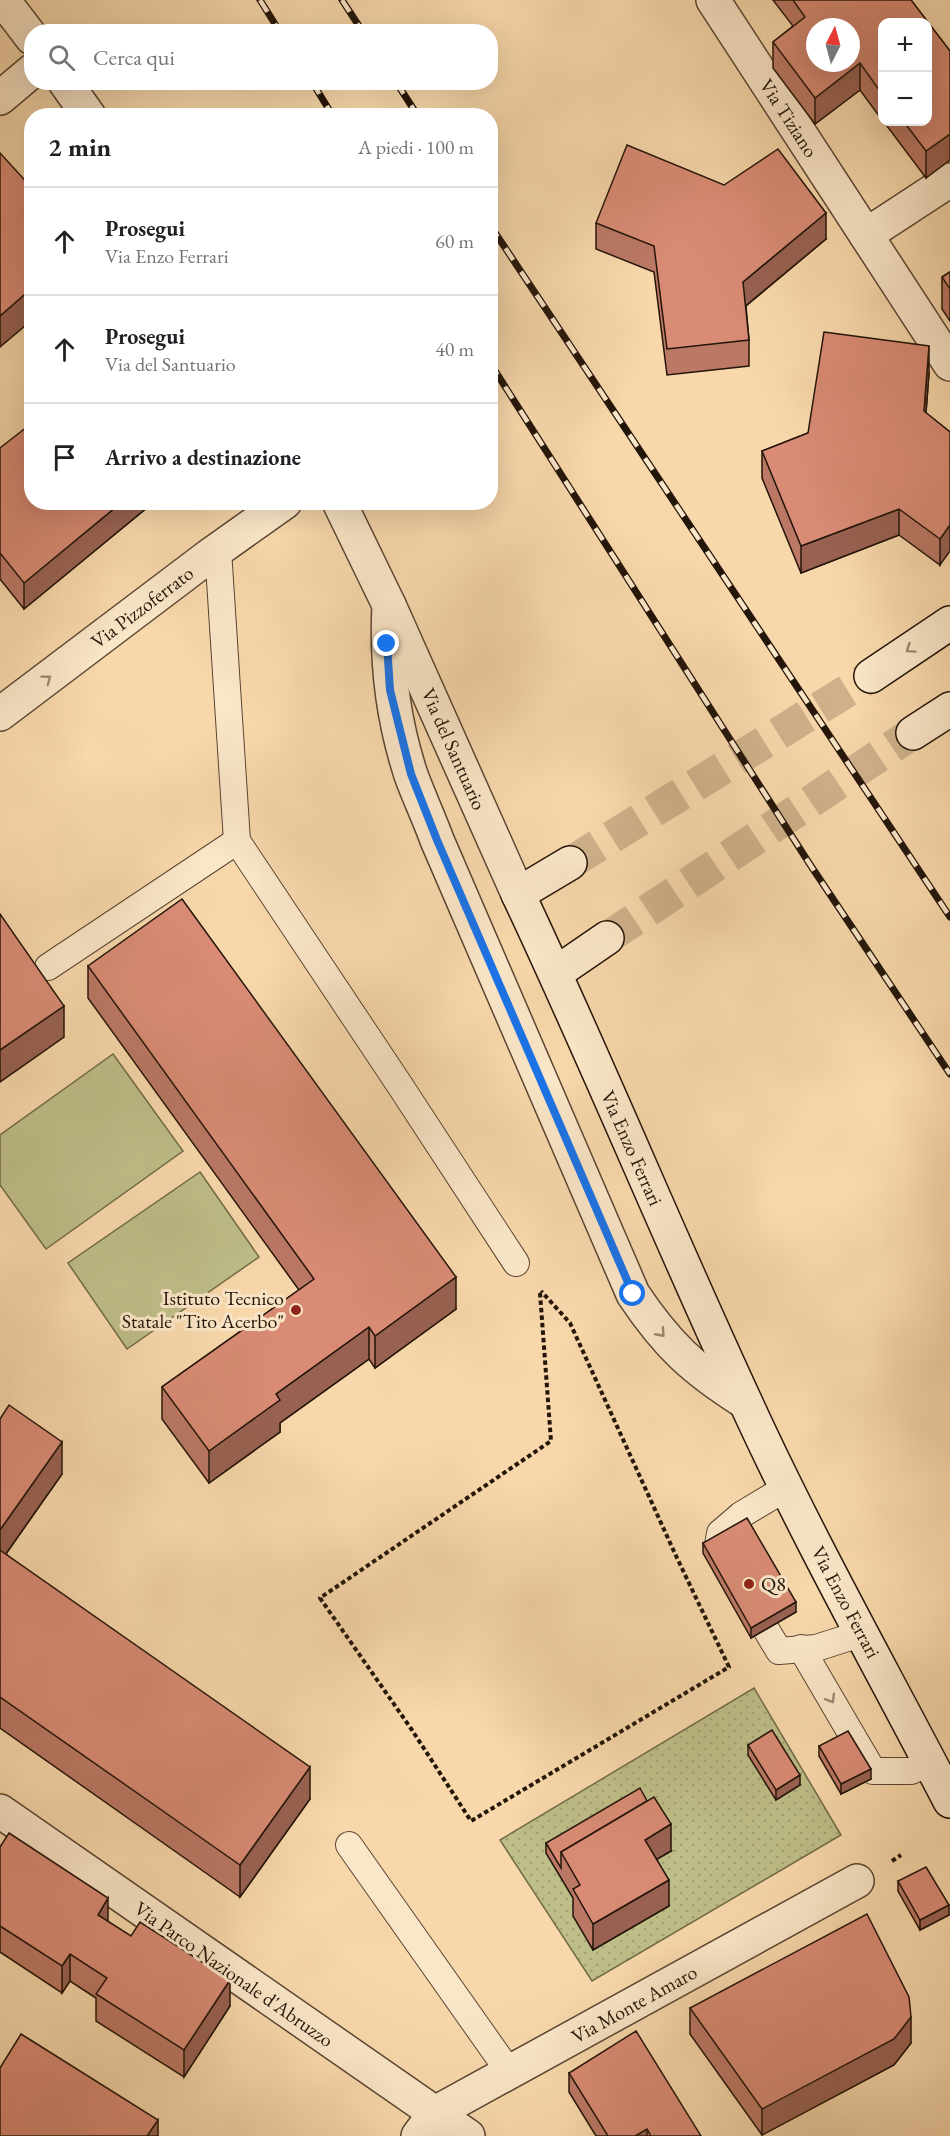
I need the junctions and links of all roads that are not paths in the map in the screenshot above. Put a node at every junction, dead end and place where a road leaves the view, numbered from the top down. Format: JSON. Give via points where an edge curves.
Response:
{"nodes":[{"id":1,"x":3,"y":0,"type":"edge"},
{"id":2,"x":713,"y":0,"type":"edge"},
{"id":3,"x":24,"y":28,"type":"edge"},
{"id":4,"x":24,"y":78,"type":"edge"},
{"id":5,"x":70,"y":90,"type":"edge"},
{"id":6,"x":0,"y":98,"type":"edge"},
{"id":7,"x":83,"y":108,"type":"edge"},
{"id":8,"x":950,"y":180,"type":"edge"},
{"id":9,"x":866,"y":235,"type":"junction"},
{"id":10,"x":950,"y":364,"type":"edge"},
{"id":11,"x":274,"y":510,"type":"edge"},
{"id":12,"x":343,"y":510,"type":"edge"},
{"id":13,"x":218,"y":549,"type":"junction"},
{"id":14,"x":389,"y":605,"type":"junction"},
{"id":15,"x":950,"y":623,"type":"edge"},
{"id":16,"x":871,"y":676,"type":"tunnel mouth"},
{"id":17,"x":950,"y":708,"type":"edge"},
{"id":18,"x":0,"y":714,"type":"edge"},
{"id":19,"x":913,"y":733,"type":"tunnel mouth"},
{"id":20,"x":237,"y":841,"type":"junction"},
{"id":21,"x":570,"y":863,"type":"tunnel mouth"},
{"id":22,"x":518,"y":894,"type":"junction"},
{"id":23,"x":608,"y":938,"type":"tunnel mouth"},
{"id":24,"x":48,"y":967,"type":"dead end"},
{"id":25,"x":556,"y":973,"type":"junction"},
{"id":26,"x":516,"y":1263,"type":"dead end"},
{"id":27,"x":745,"y":1402,"type":"junction"},
{"id":28,"x":786,"y":1488,"type":"junction"},
{"id":29,"x":718,"y":1545,"type":"edge"},
{"id":30,"x":767,"y":1630,"type":"edge"},
{"id":31,"x":862,"y":1634,"type":"junction"},
{"id":32,"x":801,"y":1648,"type":"junction"},
{"id":33,"x":930,"y":1763,"type":"junction"},
{"id":34,"x":950,"y":1801,"type":"edge"},
{"id":35,"x":0,"y":1812,"type":"edge"},
{"id":36,"x":349,"y":1845,"type":"dead end"},
{"id":37,"x":857,"y":1881,"type":"dead end"},
{"id":38,"x":510,"y":2073,"type":"junction"},
{"id":39,"x":427,"y":2125,"type":"edge"},
{"id":40,"x":468,"y":2136,"type":"edge"}],
"edges":[{"from":1,"to":3,"type":"street"},
{"from":2,"to":9,"type":"street","name":"Via Tiziano"},
{"from":4,"to":6,"type":"street"},
{"from":5,"to":7,"type":"street"},
{"from":8,"to":9,"type":"street"},
{"from":9,"to":10,"type":"street","name":"Via Tiziano"},
{"from":11,"to":13,"type":"street","name":"Via Pizzoferrato"},
{"from":12,"to":14,"type":"street","name":"Via del Santuario"},
{"from":18,"to":13,"type":"street","name":"Via Pizzoferrato","one_way":true},
{"from":13,"to":20,"type":"lane"},
{"from":14,"to":22,"type":"street","name":"Via del Santuario"},
{"from":14,"to":27,"type":"street","name":"Via del Santuario","one_way":true,"via":[[390,690],[411,774],[633,1294],[680,1355]]},
{"from":15,"to":16,"type":"street","one_way":true},
{"from":17,"to":19,"type":"street"},
{"from":20,"to":24,"type":"lane"},
{"from":20,"to":26,"type":"lane"},
{"from":21,"to":22,"type":"street"},
{"from":22,"to":25,"type":"street","name":"Via Enzo Ferrari"},
{"from":23,"to":25,"type":"street"},
{"from":25,"to":27,"type":"street","name":"Via Enzo Ferrari"},
{"from":27,"to":28,"type":"street","name":"Via Enzo Ferrari"},
{"from":28,"to":29,"type":"lane","via":[[725,1528]]},
{"from":28,"to":31,"type":"street","name":"Via Enzo Ferrari"},
{"from":30,"to":32,"type":"lane","via":[[779,1651]]},
{"from":31,"to":32,"type":"lane","via":[[816,1648]]},
{"from":31,"to":33,"type":"street","name":"Via Enzo Ferrari"},
{"from":32,"to":33,"type":"lane","one_way":true,"via":[[873,1771],[911,1771]]},
{"from":33,"to":34,"type":"street","name":"Via Enzo Ferrari"},
{"from":35,"to":39,"type":"street","name":"Via Parco Nazionale d'Abruzzo"},
{"from":36,"to":38,"type":"lane"},
{"from":37,"to":38,"type":"street","name":"Via Monte Amaro"},
{"from":38,"to":39,"type":"street","name":"Via Monte Amaro"},
{"from":39,"to":40,"type":"street","name":"Via Parco Nazionale d'Abruzzo"}]}
